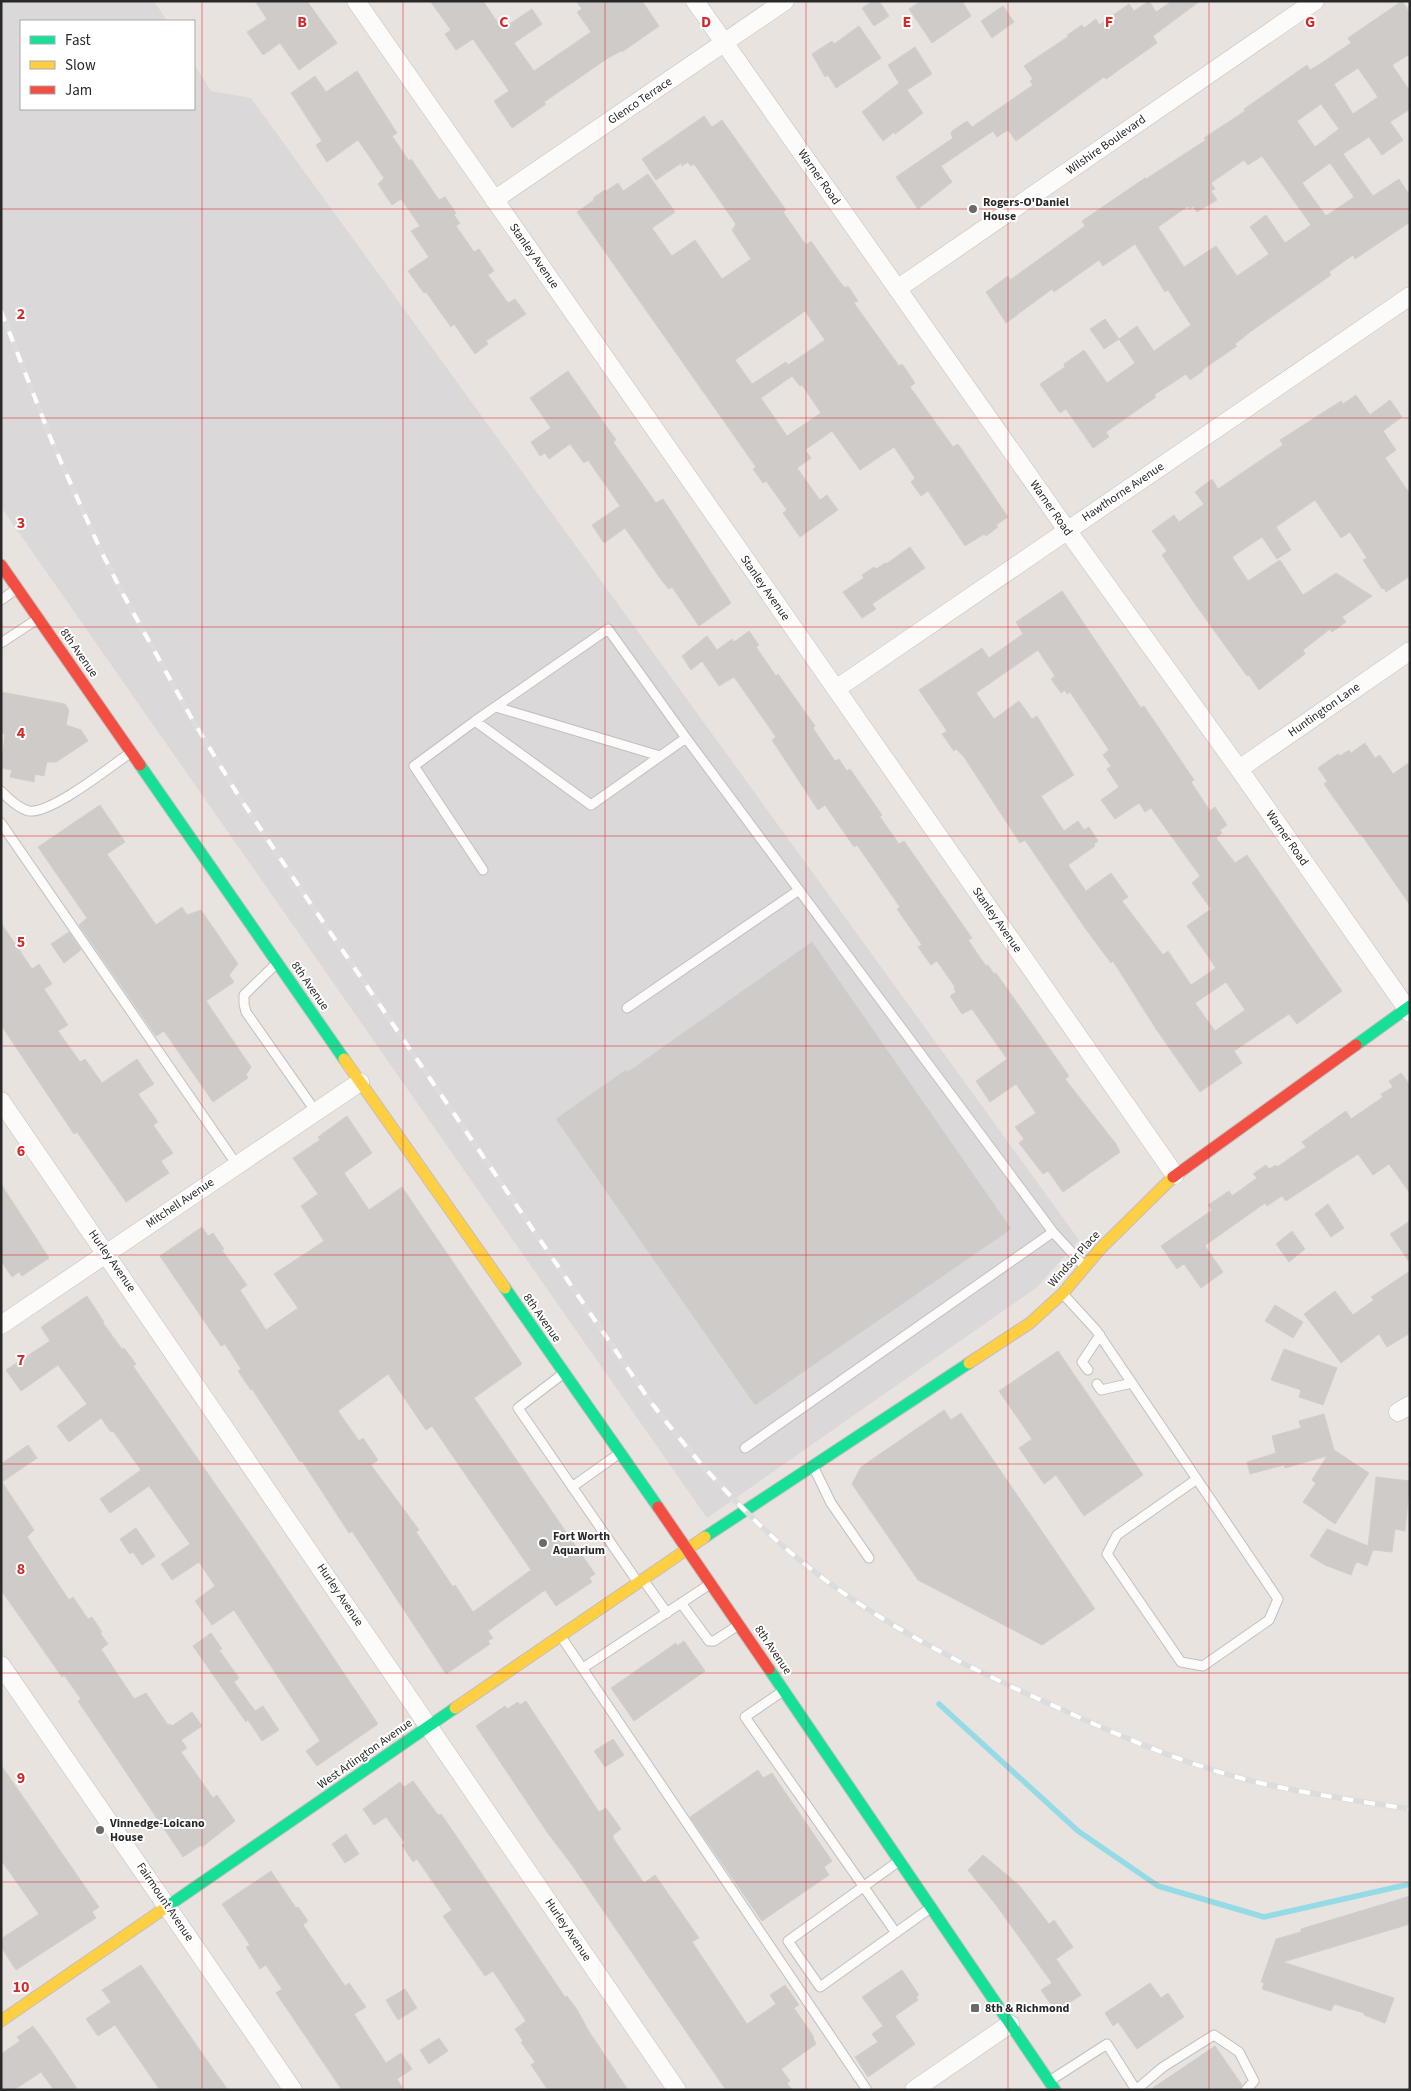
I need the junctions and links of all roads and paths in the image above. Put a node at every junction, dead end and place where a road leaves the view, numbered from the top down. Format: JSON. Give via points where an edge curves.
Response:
{"nodes":[{"id":1,"x":356,"y":1,"type":"edge"},
{"id":2,"x":695,"y":1,"type":"edge"},
{"id":3,"x":785,"y":1,"type":"edge"},
{"id":4,"x":1315,"y":1,"type":"edge"},
{"id":5,"x":725,"y":43,"type":"junction"},
{"id":6,"x":494,"y":200,"type":"junction"},
{"id":7,"x":898,"y":289,"type":"junction"},
{"id":8,"x":1410,"y":296,"type":"edge"},
{"id":9,"x":1067,"y":530,"type":"junction"},
{"id":10,"x":1,"y":565,"type":"edge"},
{"id":11,"x":17,"y":588,"type":"junction"},
{"id":12,"x":1,"y":600,"type":"edge"},
{"id":13,"x":38,"y":618,"type":"junction"},
{"id":14,"x":1,"y":643,"type":"edge"},
{"id":15,"x":1410,"y":651,"type":"edge"},
{"id":16,"x":836,"y":689,"type":"junction"},
{"id":17,"x":496,"y":707,"type":"junction"},
{"id":18,"x":475,"y":721,"type":"junction"},
{"id":19,"x":686,"y":738,"type":"junction"},
{"id":20,"x":131,"y":752,"type":"junction"},
{"id":21,"x":660,"y":756,"type":"junction"},
{"id":22,"x":1239,"y":769,"type":"junction"},
{"id":23,"x":1,"y":791,"type":"edge"},
{"id":24,"x":1,"y":823,"type":"edge"},
{"id":25,"x":483,"y":870,"type":"dead end"},
{"id":26,"x":799,"y":890,"type":"junction"},
{"id":27,"x":277,"y":963,"type":"junction"},
{"id":28,"x":627,"y":1008,"type":"dead end"},
{"id":29,"x":1409,"y":1010,"type":"edge"},
{"id":30,"x":360,"y":1082,"type":"junction"},
{"id":31,"x":1,"y":1102,"type":"edge"},
{"id":32,"x":316,"y":1112,"type":"junction"},
{"id":33,"x":237,"y":1165,"type":"junction"},
{"id":34,"x":1175,"y":1175,"type":"junction"},
{"id":35,"x":1053,"y":1232,"type":"junction"},
{"id":36,"x":107,"y":1253,"type":"junction"},
{"id":37,"x":1086,"y":1268,"type":"junction"},
{"id":38,"x":1062,"y":1294,"type":"junction"},
{"id":39,"x":1,"y":1325,"type":"edge"},
{"id":40,"x":1100,"y":1335,"type":"junction"},
{"id":41,"x":1088,"y":1370,"type":"dead end"},
{"id":42,"x":564,"y":1373,"type":"junction"},
{"id":43,"x":1132,"y":1383,"type":"junction"},
{"id":44,"x":1097,"y":1384,"type":"dead end"},
{"id":45,"x":744,"y":1448,"type":"dead end"},
{"id":46,"x":620,"y":1453,"type":"junction"},
{"id":47,"x":813,"y":1466,"type":"junction"},
{"id":48,"x":1197,"y":1479,"type":"junction"},
{"id":49,"x":572,"y":1486,"type":"junction"},
{"id":50,"x":744,"y":1510,"type":"joint"},
{"id":51,"x":687,"y":1548,"type":"junction"},
{"id":52,"x":869,"y":1558,"type":"dead end"},
{"id":53,"x":640,"y":1581,"type":"junction"},
{"id":54,"x":711,"y":1583,"type":"junction"},
{"id":55,"x":681,"y":1603,"type":"junction"},
{"id":56,"x":667,"y":1612,"type":"junction"},
{"id":57,"x":739,"y":1624,"type":"junction"},
{"id":58,"x":561,"y":1636,"type":"junction"},
{"id":59,"x":1,"y":1665,"type":"edge"},
{"id":60,"x":582,"y":1668,"type":"junction"},
{"id":61,"x":784,"y":1691,"type":"junction"},
{"id":62,"x":429,"y":1726,"type":"junction"},
{"id":63,"x":899,"y":1860,"type":"junction"},
{"id":64,"x":863,"y":1887,"type":"junction"},
{"id":65,"x":168,"y":1906,"type":"junction"},
{"id":66,"x":932,"y":1908,"type":"junction"},
{"id":67,"x":896,"y":1933,"type":"junction"},
{"id":68,"x":1,"y":2021,"type":"edge"},
{"id":69,"x":1010,"y":2024,"type":"junction"},
{"id":70,"x":1052,"y":2086,"type":"edge"},
{"id":71,"x":293,"y":2090,"type":"edge"},
{"id":72,"x":677,"y":2090,"type":"edge"},
{"id":73,"x":867,"y":2090,"type":"edge"},
{"id":74,"x":914,"y":2090,"type":"edge"},
{"id":75,"x":1136,"y":2090,"type":"edge"},
{"id":76,"x":1246,"y":2090,"type":"edge"}],
"edges":[{"from":1,"to":6,"type":"street","name":"Stanley Avenue"},
{"from":2,"to":5,"type":"street","name":"Warner Road"},
{"from":3,"to":5,"type":"street","name":"Glenco Terrace"},
{"from":4,"to":7,"type":"street","name":"Wilshire Boulevard"},
{"from":5,"to":6,"type":"street","name":"Glenco Terrace"},
{"from":5,"to":7,"type":"street","name":"Warner Road"},
{"from":6,"to":16,"type":"street","name":"Stanley Avenue"},
{"from":7,"to":9,"type":"street","name":"Warner Road"},
{"from":8,"to":9,"type":"street","name":"Hawthorne Avenue"},
{"from":9,"to":16,"type":"street","name":"Hawthorne Avenue"},
{"from":9,"to":22,"type":"street","name":"Warner Road"},
{"from":10,"to":11,"type":"main road","name":"8th Avenue"},
{"from":11,"to":12,"type":"lane"},
{"from":11,"to":13,"type":"main road","name":"8th Avenue"},
{"from":13,"to":14,"type":"lane"},
{"from":13,"to":20,"type":"main road","name":"8th Avenue"},
{"from":15,"to":22,"type":"street","name":"Huntington Lane"},
{"from":16,"to":34,"type":"street","name":"Stanley Avenue"},
{"from":17,"to":18,"type":"lane"},
{"from":17,"to":19,"type":"lane","via":[[608,629]]},
{"from":17,"to":21,"type":"lane"},
{"from":18,"to":21,"type":"lane","via":[[591,805]]},
{"from":18,"to":25,"type":"lane","via":[[414,766]]},
{"from":19,"to":21,"type":"lane"},
{"from":19,"to":26,"type":"lane"},
{"from":20,"to":23,"type":"lane","via":[[67,797],[42,810],[28,811]]},
{"from":20,"to":27,"type":"main road","name":"8th Avenue"},
{"from":22,"to":29,"type":"street","name":"Warner Road"},
{"from":24,"to":33,"type":"lane"},
{"from":26,"to":28,"type":"lane"},
{"from":26,"to":35,"type":"lane"},
{"from":27,"to":30,"type":"main road","name":"8th Avenue"},
{"from":27,"to":32,"type":"lane","via":[[244,995],[246,1012]]},
{"from":29,"to":34,"type":"main road","name":"Windsor Place"},
{"from":30,"to":32,"type":"street","name":"Mitchell Avenue"},
{"from":30,"to":42,"type":"main road","name":"8th Avenue"},
{"from":31,"to":36,"type":"street","name":"Hurley Avenue"},
{"from":32,"to":33,"type":"street","name":"Mitchell Avenue"},
{"from":33,"to":36,"type":"street","name":"Mitchell Avenue"},
{"from":34,"to":37,"type":"main road","name":"Windsor Place","via":[[1101,1248]]},
{"from":35,"to":37,"type":"lane"},
{"from":35,"to":45,"type":"lane"},
{"from":36,"to":39,"type":"street","name":"Mitchell Avenue"},
{"from":36,"to":62,"type":"street","name":"Hurley Avenue"},
{"from":37,"to":38,"type":"main road","name":"Windsor Place"},
{"from":38,"to":40,"type":"lane"},
{"from":38,"to":47,"type":"main road","name":"Windsor Place","via":[[1030,1323]]},
{"from":40,"to":41,"type":"lane","via":[[1082,1362]]},
{"from":40,"to":43,"type":"lane"},
{"from":42,"to":46,"type":"main road","name":"8th Avenue"},
{"from":42,"to":49,"type":"lane","via":[[518,1408]]},
{"from":43,"to":44,"type":"lane","via":[[1101,1390]]},
{"from":43,"to":48,"type":"lane"},
{"from":46,"to":49,"type":"lane"},
{"from":46,"to":51,"type":"main road","name":"8th Avenue"},
{"from":47,"to":50,"type":"main road","name":"Windsor Place"},
{"from":47,"to":52,"type":"lane","via":[[831,1503]]},
{"from":48,"to":48,"type":"lane","via":[[1278,1599],[1268,1620],[1203,1666],[1181,1662],[1107,1554],[1117,1535]]},
{"from":49,"to":53,"type":"lane"},
{"from":50,"to":51,"type":"main road","name":"West Arlington Avenue"},
{"from":51,"to":53,"type":"main road","name":"West Arlington Avenue"},
{"from":51,"to":54,"type":"main road","name":"8th Avenue"},
{"from":53,"to":56,"type":"lane"},
{"from":53,"to":58,"type":"main road","name":"West Arlington Avenue"},
{"from":54,"to":55,"type":"lane"},
{"from":54,"to":57,"type":"main road","name":"8th Avenue"},
{"from":55,"to":56,"type":"lane"},
{"from":55,"to":57,"type":"lane","via":[[709,1641]]},
{"from":56,"to":60,"type":"lane"},
{"from":57,"to":61,"type":"main road","name":"8th Avenue"},
{"from":58,"to":60,"type":"lane"},
{"from":58,"to":62,"type":"main road","name":"West Arlington Avenue"},
{"from":59,"to":65,"type":"street","name":"Fairmount Avenue"},
{"from":60,"to":73,"type":"lane"},
{"from":61,"to":63,"type":"main road","name":"8th Avenue"},
{"from":61,"to":64,"type":"lane","via":[[745,1717]]},
{"from":62,"to":65,"type":"main road","name":"West Arlington Avenue"},
{"from":62,"to":72,"type":"street","name":"Hurley Avenue"},
{"from":63,"to":64,"type":"lane"},
{"from":63,"to":66,"type":"main road","name":"8th Avenue"},
{"from":64,"to":67,"type":"lane"},
{"from":64,"to":67,"type":"lane","via":[[788,1941],[820,1987]]},
{"from":65,"to":68,"type":"main road","name":"West Arlington Avenue"},
{"from":65,"to":71,"type":"street","name":"Fairmount Avenue"},
{"from":66,"to":67,"type":"lane"},
{"from":66,"to":69,"type":"main road","name":"8th Avenue"},
{"from":69,"to":70,"type":"main road","name":"8th Avenue"},
{"from":69,"to":74,"type":"street"},
{"from":70,"to":75,"type":"lane","via":[[1106,2044]]},
{"from":75,"to":76,"type":"lane","via":[[1163,2067],[1214,2035],[1239,2052],[1254,2081]]}]}
